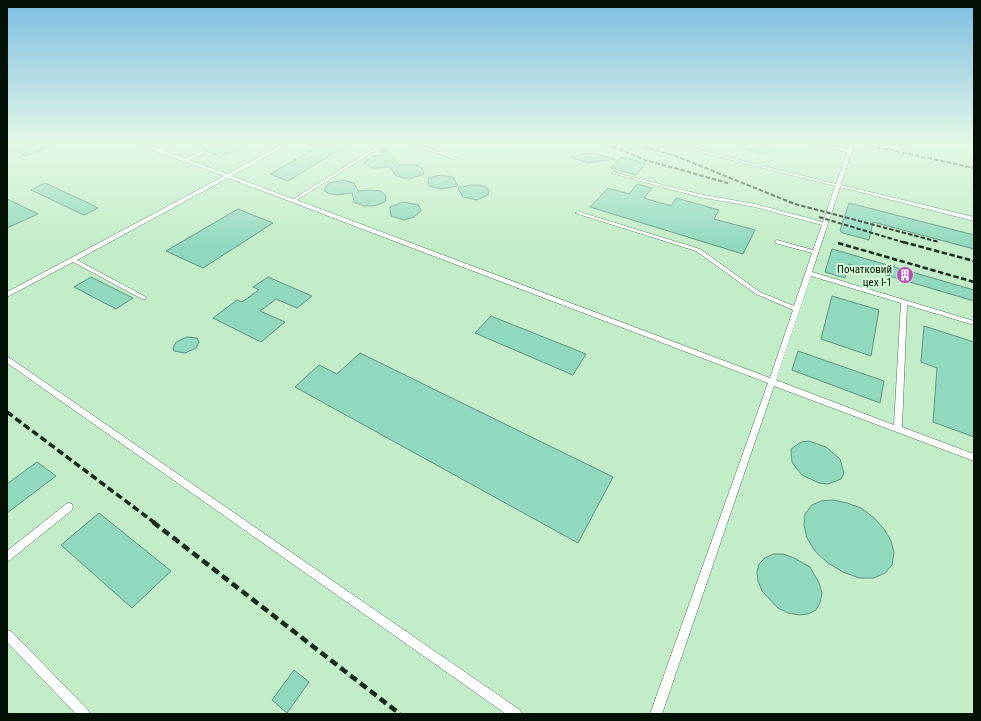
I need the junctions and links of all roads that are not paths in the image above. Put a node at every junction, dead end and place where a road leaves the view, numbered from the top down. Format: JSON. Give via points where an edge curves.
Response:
{"nodes":[{"id":1,"x":225,"y":178,"type":"edge"},
{"id":2,"x":232,"y":178,"type":"edge"},
{"id":3,"x":330,"y":178,"type":"edge"},
{"id":4,"x":630,"y":178,"type":"edge"},
{"id":5,"x":807,"y":178,"type":"edge"},
{"id":6,"x":840,"y":178,"type":"edge"},
{"id":7,"x":837,"y":185,"type":"junction"},
{"id":8,"x":293,"y":201,"type":"junction"},
{"id":9,"x":578,"y":213,"type":"dead end"},
{"id":10,"x":974,"y":219,"type":"edge"},
{"id":11,"x":824,"y":224,"type":"junction"},
{"id":12,"x":777,"y":242,"type":"dead end"},
{"id":13,"x":815,"y":252,"type":"junction"},
{"id":14,"x":72,"y":260,"type":"junction"},
{"id":15,"x":808,"y":272,"type":"junction"},
{"id":16,"x":7,"y":296,"type":"edge"},
{"id":17,"x":144,"y":298,"type":"dead end"},
{"id":18,"x":904,"y":302,"type":"junction"},
{"id":19,"x":796,"y":309,"type":"junction"},
{"id":20,"x":974,"y":323,"type":"edge"},
{"id":21,"x":7,"y":359,"type":"edge"},
{"id":22,"x":772,"y":381,"type":"junction"},
{"id":23,"x":898,"y":429,"type":"junction"},
{"id":24,"x":974,"y":458,"type":"edge"},
{"id":25,"x":69,"y":507,"type":"dead end"},
{"id":26,"x":7,"y":557,"type":"edge"},
{"id":27,"x":7,"y":635,"type":"edge"},
{"id":28,"x":84,"y":714,"type":"edge"},
{"id":29,"x":516,"y":714,"type":"edge"},
{"id":30,"x":656,"y":714,"type":"edge"}],
"edges":[{"from":1,"to":14,"type":"lane"},
{"from":2,"to":8,"type":"lane"},
{"from":3,"to":8,"type":"lane"},
{"from":4,"to":11,"type":"lane"},
{"from":5,"to":7,"type":"lane"},
{"from":6,"to":7,"type":"lane"},
{"from":7,"to":10,"type":"lane"},
{"from":7,"to":11,"type":"lane"},
{"from":8,"to":22,"type":"lane"},
{"from":9,"to":19,"type":"lane","via":[[698,250],[758,293]]},
{"from":11,"to":13,"type":"lane"},
{"from":12,"to":13,"type":"lane"},
{"from":13,"to":15,"type":"lane"},
{"from":14,"to":16,"type":"lane"},
{"from":14,"to":17,"type":"lane"},
{"from":15,"to":18,"type":"lane"},
{"from":15,"to":19,"type":"lane"},
{"from":18,"to":20,"type":"lane"},
{"from":18,"to":23,"type":"lane"},
{"from":19,"to":22,"type":"lane"},
{"from":21,"to":29,"type":"lane"},
{"from":22,"to":23,"type":"lane"},
{"from":22,"to":30,"type":"lane"},
{"from":23,"to":24,"type":"lane"},
{"from":25,"to":26,"type":"lane"},
{"from":27,"to":28,"type":"lane"}]}
